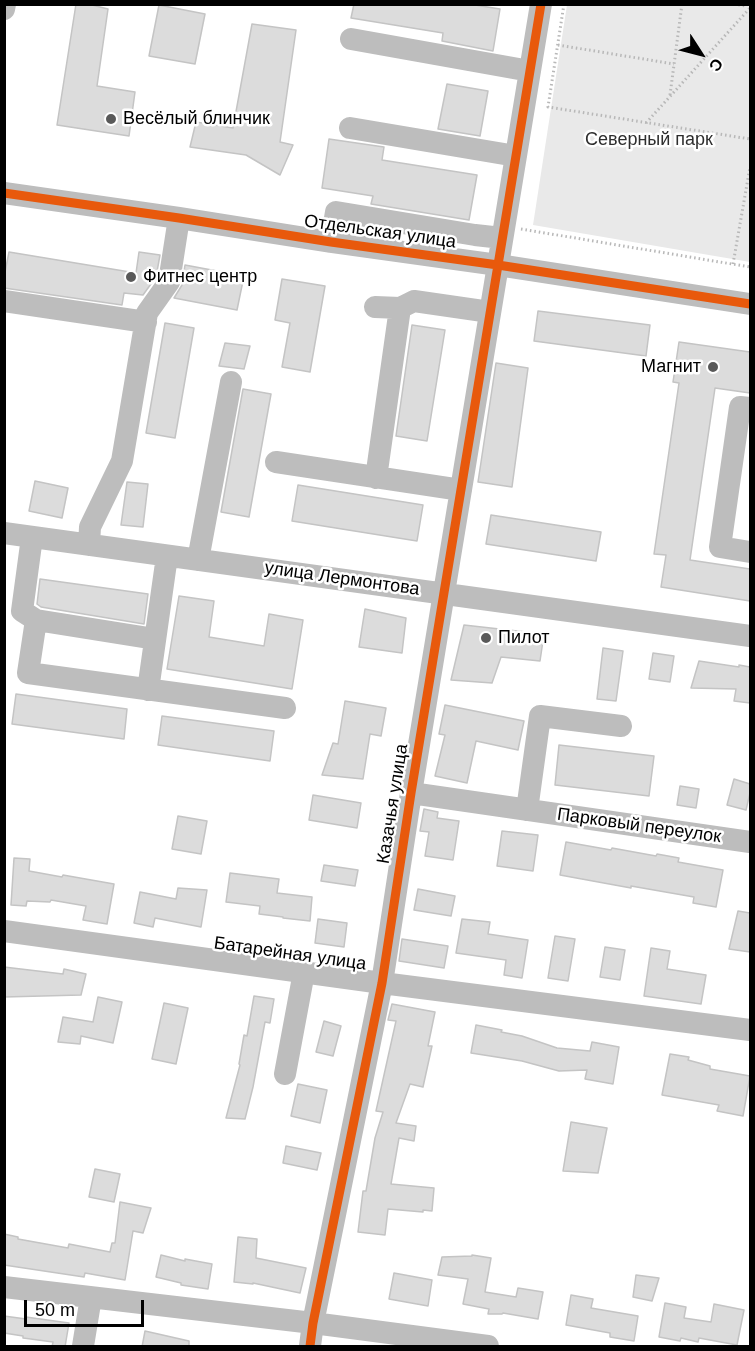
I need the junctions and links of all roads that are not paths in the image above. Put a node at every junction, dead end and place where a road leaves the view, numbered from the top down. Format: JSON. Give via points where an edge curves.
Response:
{"nodes":[{"id":1,"x":541,"y":4,"type":"edge"},
{"id":2,"x":351,"y":39,"type":"dead end"},
{"id":3,"x":530,"y":71,"type":"junction"},
{"id":4,"x":351,"y":128,"type":"dead end"},
{"id":5,"x":516,"y":156,"type":"junction"},
{"id":6,"x":4,"y":192,"type":"edge"},
{"id":7,"x":179,"y":218,"type":"junction"},
{"id":8,"x":503,"y":232,"type":"junction"},
{"id":9,"x":331,"y":242,"type":"junction"},
{"id":10,"x":498,"y":265,"type":"junction"},
{"id":11,"x":4,"y":301,"type":"edge"},
{"id":12,"x":750,"y":304,"type":"edge"},
{"id":13,"x":375,"y":307,"type":"dead end"},
{"id":14,"x":400,"y":308,"type":"junction"},
{"id":15,"x":490,"y":312,"type":"junction"},
{"id":16,"x":146,"y":322,"type":"junction"},
{"id":17,"x":231,"y":382,"type":"dead end"},
{"id":18,"x":750,"y":408,"type":"edge"},
{"id":19,"x":276,"y":462,"type":"dead end"},
{"id":20,"x":376,"y":478,"type":"junction"},
{"id":21,"x":461,"y":490,"type":"junction"},
{"id":22,"x":4,"y":533,"type":"edge"},
{"id":23,"x":32,"y":537,"type":"junction"},
{"id":24,"x":88,"y":545,"type":"junction"},
{"id":25,"x":750,"y":552,"type":"edge"},
{"id":26,"x":167,"y":556,"type":"junction"},
{"id":27,"x":198,"y":560,"type":"junction"},
{"id":28,"x":443,"y":593,"type":"junction"},
{"id":29,"x":36,"y":620,"type":"junction"},
{"id":30,"x":750,"y":636,"type":"edge"},
{"id":31,"x":155,"y":639,"type":"junction"},
{"id":32,"x":148,"y":690,"type":"junction"},
{"id":33,"x":285,"y":708,"type":"dead end"},
{"id":34,"x":621,"y":726,"type":"dead end"},
{"id":35,"x":411,"y":794,"type":"junction"},
{"id":36,"x":527,"y":810,"type":"junction"},
{"id":37,"x":750,"y":842,"type":"edge"},
{"id":38,"x":4,"y":931,"type":"edge"},
{"id":39,"x":304,"y":972,"type":"junction"},
{"id":40,"x":382,"y":983,"type":"junction"},
{"id":41,"x":750,"y":1030,"type":"edge"},
{"id":42,"x":285,"y":1074,"type":"dead end"},
{"id":43,"x":4,"y":1287,"type":"edge"},
{"id":44,"x":91,"y":1297,"type":"junction"},
{"id":45,"x":313,"y":1323,"type":"junction"},
{"id":46,"x":83,"y":1347,"type":"edge"},
{"id":47,"x":310,"y":1347,"type":"edge"},
{"id":48,"x":488,"y":1347,"type":"edge"}],
"edges":[{"from":1,"to":3,"type":"street","name":"Казачья улица"},
{"from":2,"to":3,"type":"street"},
{"from":3,"to":5,"type":"street","name":"Казачья улица"},
{"from":4,"to":5,"type":"street"},
{"from":5,"to":8,"type":"street","name":"Казачья улица"},
{"from":6,"to":7,"type":"street","name":"Отдельская улица"},
{"from":7,"to":9,"type":"street","name":"Отдельская улица"},
{"from":7,"to":16,"type":"street","via":[[169,282],[147,313]]},
{"from":8,"to":9,"type":"street","via":[[475,235],[336,212]]},
{"from":8,"to":10,"type":"street","name":"Казачья улица"},
{"from":9,"to":10,"type":"street","name":"Отдельская улица"},
{"from":10,"to":12,"type":"street","name":"Отдельская улица"},
{"from":10,"to":15,"type":"street","name":"Казачья улица"},
{"from":11,"to":16,"type":"street"},
{"from":13,"to":14,"type":"street"},
{"from":14,"to":15,"type":"street","via":[[414,301]]},
{"from":14,"to":20,"type":"street"},
{"from":15,"to":21,"type":"street","name":"Казачья улица"},
{"from":16,"to":24,"type":"street","via":[[122,461],[90,528]]},
{"from":17,"to":27,"type":"street"},
{"from":18,"to":25,"type":"street","via":[[740,407],[720,548]]},
{"from":19,"to":20,"type":"street"},
{"from":20,"to":21,"type":"street"},
{"from":21,"to":28,"type":"street","name":"Казачья улица"},
{"from":22,"to":23,"type":"street","name":"улица Лермонтова"},
{"from":23,"to":24,"type":"street","name":"улица Лермонтова"},
{"from":23,"to":29,"type":"street","via":[[22,611]]},
{"from":24,"to":26,"type":"street","name":"улица Лермонтова"},
{"from":26,"to":27,"type":"street","name":"улица Лермонтова"},
{"from":26,"to":31,"type":"street"},
{"from":27,"to":28,"type":"street","name":"улица Лермонтова"},
{"from":28,"to":30,"type":"street","name":"улица Лермонтова"},
{"from":28,"to":35,"type":"street","name":"Казачья улица"},
{"from":29,"to":31,"type":"street"},
{"from":29,"to":32,"type":"street","via":[[28,674]]},
{"from":31,"to":32,"type":"street"},
{"from":32,"to":33,"type":"street"},
{"from":34,"to":36,"type":"street","via":[[540,716]]},
{"from":35,"to":36,"type":"street","name":"Парковый переулок"},
{"from":35,"to":40,"type":"street","name":"Казачья улица"},
{"from":36,"to":37,"type":"street","name":"Парковый переулок"},
{"from":38,"to":39,"type":"street","name":"Батарейная улица"},
{"from":39,"to":40,"type":"street","name":"Батарейная улица"},
{"from":39,"to":42,"type":"street","name":"Батарейная улица"},
{"from":40,"to":41,"type":"street","name":"Батарейная улица"},
{"from":40,"to":45,"type":"street","name":"Казачья улица"},
{"from":43,"to":44,"type":"street"},
{"from":44,"to":45,"type":"street"},
{"from":44,"to":46,"type":"street"},
{"from":45,"to":47,"type":"street","name":"Казачья улица"},
{"from":45,"to":48,"type":"street"}]}
